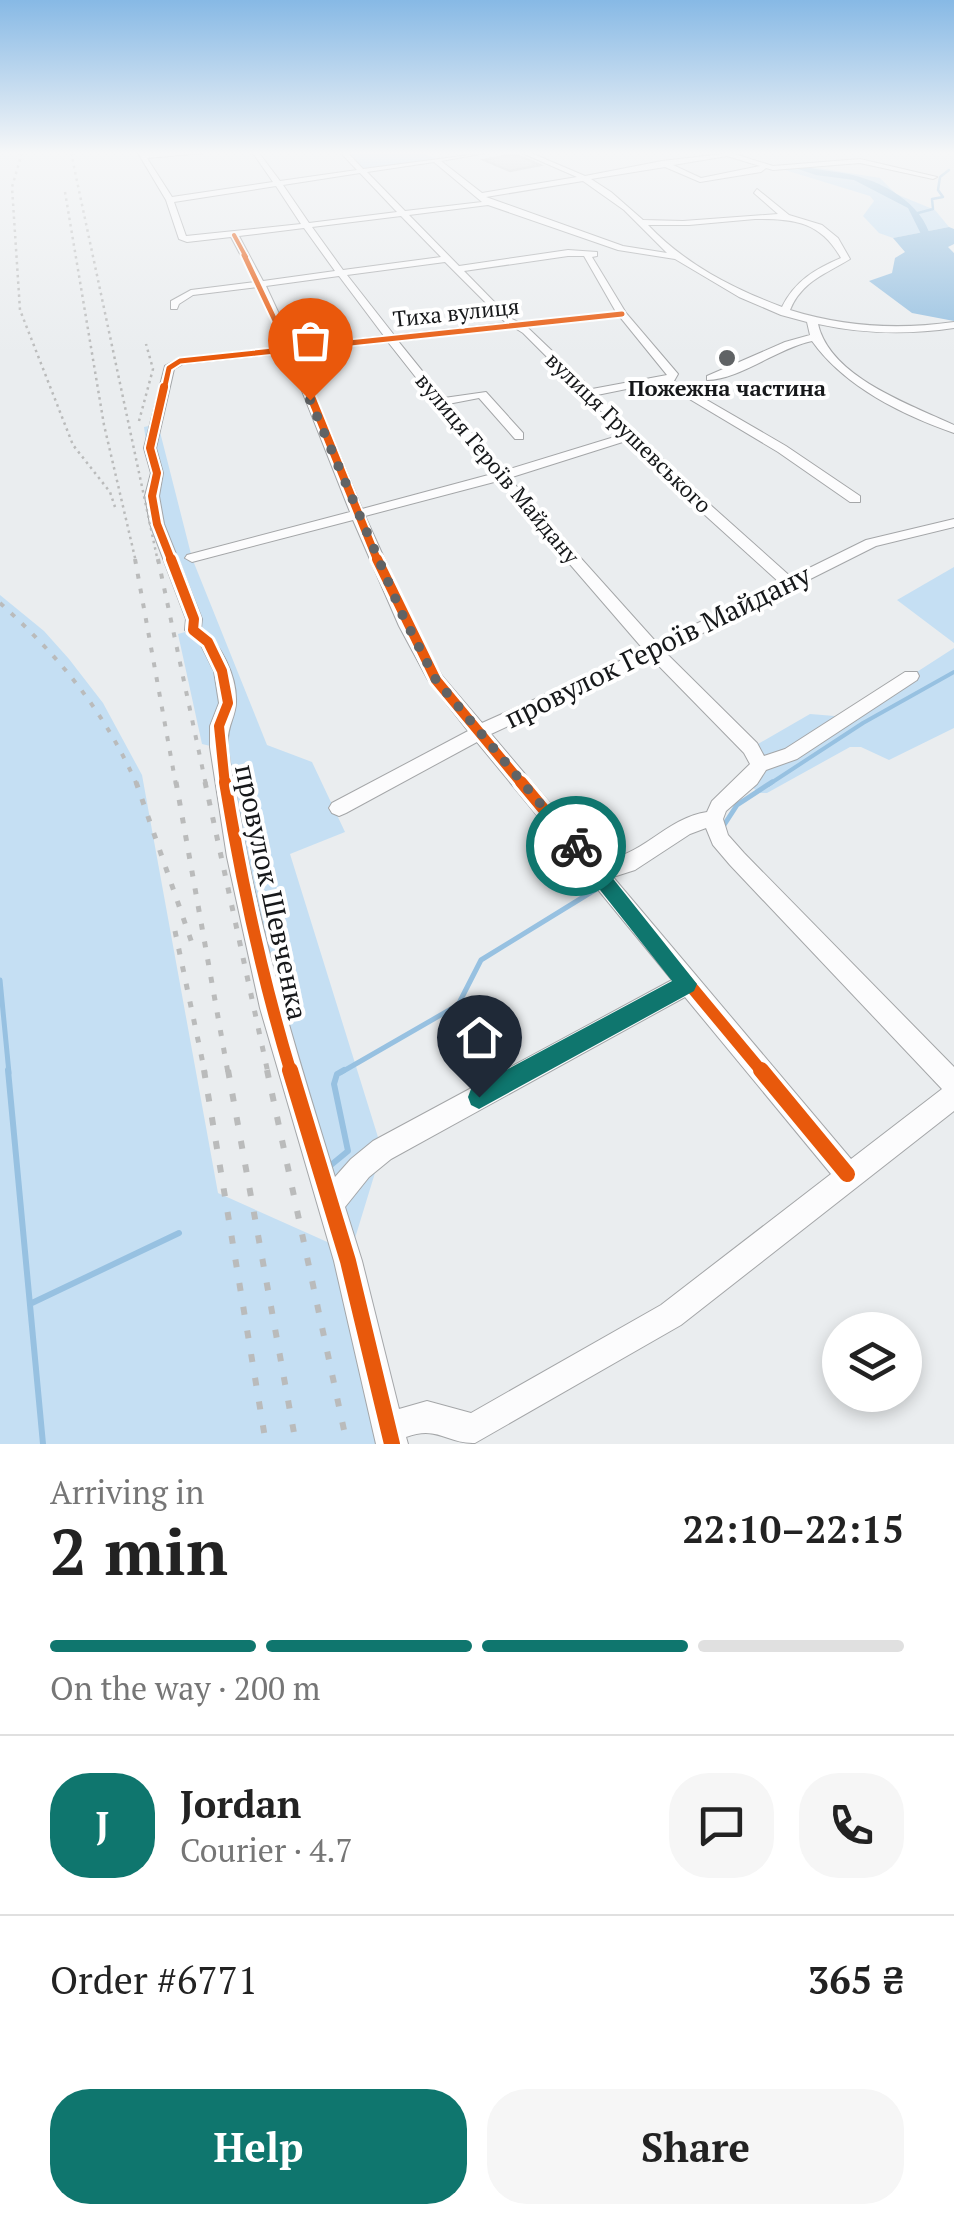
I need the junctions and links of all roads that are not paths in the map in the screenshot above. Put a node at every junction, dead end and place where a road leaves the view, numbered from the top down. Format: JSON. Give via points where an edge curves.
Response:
{"nodes":[{"id":1,"x":177,"y":220,"type":"edge"},
{"id":2,"x":305,"y":220,"type":"edge"},
{"id":3,"x":353,"y":220,"type":"edge"},
{"id":4,"x":408,"y":220,"type":"edge"},
{"id":5,"x":539,"y":220,"type":"edge"},
{"id":6,"x":732,"y":220,"type":"edge"},
{"id":7,"x":799,"y":220,"type":"edge"},
{"id":8,"x":642,"y":222,"type":"joint"},
{"id":9,"x":309,"y":226,"type":"junction"},
{"id":10,"x":234,"y":236,"type":"junction"},
{"id":11,"x":633,"y":251,"type":"junction"},
{"id":12,"x":586,"y":253,"type":"junction"},
{"id":13,"x":677,"y":257,"type":"junction"},
{"id":14,"x":446,"y":259,"type":"junction"},
{"id":15,"x":457,"y":270,"type":"junction"},
{"id":16,"x":341,"y":273,"type":"junction"},
{"id":17,"x":261,"y":284,"type":"junction"},
{"id":18,"x":174,"y":307,"type":"dead end"},
{"id":19,"x":622,"y":314,"type":"junction"},
{"id":20,"x":784,"y":314,"type":"junction"},
{"id":21,"x":812,"y":321,"type":"junction"},
{"id":22,"x":954,"y":325,"type":"edge"},
{"id":23,"x":517,"y":326,"type":"junction"},
{"id":24,"x":937,"y":328,"type":"junction"},
{"id":25,"x":815,"y":337,"type":"junction"},
{"id":26,"x":954,"y":338,"type":"edge"},
{"id":27,"x":392,"y":339,"type":"junction"},
{"id":28,"x":290,"y":349,"type":"junction"},
{"id":29,"x":176,"y":362,"type":"joint"},
{"id":30,"x":666,"y":378,"type":"junction"},
{"id":31,"x":711,"y":378,"type":"dead end"},
{"id":32,"x":589,"y":393,"type":"junction"},
{"id":33,"x":442,"y":402,"type":"junction"},
{"id":34,"x":954,"y":429,"type":"edge"},
{"id":35,"x":632,"y":434,"type":"junction"},
{"id":36,"x":519,"y":436,"type":"dead end"},
{"id":37,"x":502,"y":474,"type":"junction"},
{"id":38,"x":855,"y":499,"type":"dead end"},
{"id":39,"x":358,"y":514,"type":"junction"},
{"id":40,"x":954,"y":523,"type":"edge"},
{"id":41,"x":192,"y":558,"type":"dead end"},
{"id":42,"x":789,"y":583,"type":"junction"},
{"id":43,"x":653,"y":652,"type":"junction"},
{"id":44,"x":911,"y":676,"type":"dead end"},
{"id":45,"x":478,"y":734,"type":"junction"},
{"id":46,"x":760,"y":765,"type":"junction"},
{"id":47,"x":339,"y":808,"type":"dead end"},
{"id":48,"x":713,"y":819,"type":"junction"},
{"id":49,"x":596,"y":868,"type":"junction"},
{"id":50,"x":687,"y":984,"type":"junction"},
{"id":51,"x":954,"y":1084,"type":"edge"},
{"id":52,"x":954,"y":1095,"type":"edge"},
{"id":53,"x":848,"y":1174,"type":"junction"},
{"id":54,"x":330,"y":1204,"type":"junction"},
{"id":55,"x":390,"y":1436,"type":"edge"}],
"edges":[{"from":1,"to":10,"type":"street","via":[[182,237]]},
{"from":2,"to":9,"type":"street","name":"вулиця Героїв Майдану"},
{"from":3,"to":9,"type":"street"},
{"from":4,"to":14,"type":"street","name":"вулиця Грушевського"},
{"from":5,"to":11,"type":"street"},
{"from":6,"to":8,"type":"street"},
{"from":7,"to":20,"type":"street","via":[[836,241],[846,257],[813,273]]},
{"from":8,"to":13,"type":"street"},
{"from":9,"to":10,"type":"street"},
{"from":9,"to":16,"type":"street","name":"вулиця Героїв Майдану"},
{"from":10,"to":17,"type":"street"},
{"from":11,"to":12,"type":"street"},
{"from":11,"to":13,"type":"street"},
{"from":12,"to":15,"type":"street"},
{"from":12,"to":19,"type":"street"},
{"from":13,"to":20,"type":"street"},
{"from":14,"to":15,"type":"street","name":"вулиця Грушевського"},
{"from":14,"to":16,"type":"street"},
{"from":15,"to":23,"type":"street","name":"вулиця Грушевського"},
{"from":16,"to":17,"type":"street"},
{"from":16,"to":27,"type":"street","name":"вулиця Героїв Майдану"},
{"from":17,"to":18,"type":"street","via":[[192,294]]},
{"from":17,"to":28,"type":"street"},
{"from":19,"to":23,"type":"street","name":"Тиха вулиця"},
{"from":19,"to":30,"type":"street","via":[[673,374]]},
{"from":20,"to":21,"type":"street"},
{"from":21,"to":24,"type":"street"},
{"from":21,"to":25,"type":"street"},
{"from":22,"to":24,"type":"street"},
{"from":23,"to":27,"type":"street","name":"Тиха вулиця"},
{"from":23,"to":32,"type":"street","name":"вулиця Грушевського"},
{"from":24,"to":26,"type":"street"},
{"from":25,"to":31,"type":"street"},
{"from":25,"to":34,"type":"street","via":[[847,374]]},
{"from":27,"to":28,"type":"street","name":"Тиха вулиця"},
{"from":27,"to":33,"type":"street","name":"вулиця Героїв Майдану"},
{"from":28,"to":29,"type":"street","name":"Тиха вулиця"},
{"from":28,"to":39,"type":"street"},
{"from":29,"to":54,"type":"street","name":"провулок Шевченка","via":[[150,448],[157,524],[194,619],[192,630],[208,642],[222,671],[228,703],[219,747],[237,858],[271,1008]]},
{"from":30,"to":32,"type":"street"},
{"from":30,"to":38,"type":"street"},
{"from":32,"to":35,"type":"street","name":"вулиця Грушевського"},
{"from":33,"to":36,"type":"street","via":[[482,394]]},
{"from":33,"to":37,"type":"street","name":"вулиця Героїв Майдану"},
{"from":35,"to":37,"type":"street"},
{"from":35,"to":42,"type":"street","name":"вулиця Грушевського"},
{"from":37,"to":39,"type":"street"},
{"from":37,"to":43,"type":"street","name":"вулиця Героїв Майдану"},
{"from":39,"to":41,"type":"street"},
{"from":39,"to":45,"type":"street","via":[[423,658]]},
{"from":40,"to":42,"type":"street","name":"провулок Героїв Майдану","via":[[871,544]]},
{"from":42,"to":43,"type":"street","name":"провулок Героїв Майдану"},
{"from":43,"to":45,"type":"street","name":"провулок Героїв Майдану"},
{"from":43,"to":46,"type":"street","name":"вулиця Героїв Майдану","via":[[751,748]]},
{"from":44,"to":46,"type":"street","via":[[791,754]]},
{"from":45,"to":47,"type":"street","name":"провулок Героїв Майдану"},
{"from":45,"to":49,"type":"street"},
{"from":46,"to":48,"type":"street"},
{"from":48,"to":49,"type":"street","via":[[696,821],[621,867]]},
{"from":48,"to":51,"type":"street","via":[[737,859]]},
{"from":49,"to":50,"type":"street"},
{"from":50,"to":53,"type":"street"},
{"from":50,"to":54,"type":"street","via":[[382,1150]]},
{"from":52,"to":53,"type":"street"},
{"from":53,"to":55,"type":"street","via":[[671,1315],[475,1428],[428,1414]]},
{"from":54,"to":55,"type":"street","name":"провулок Шевченка"}]}
